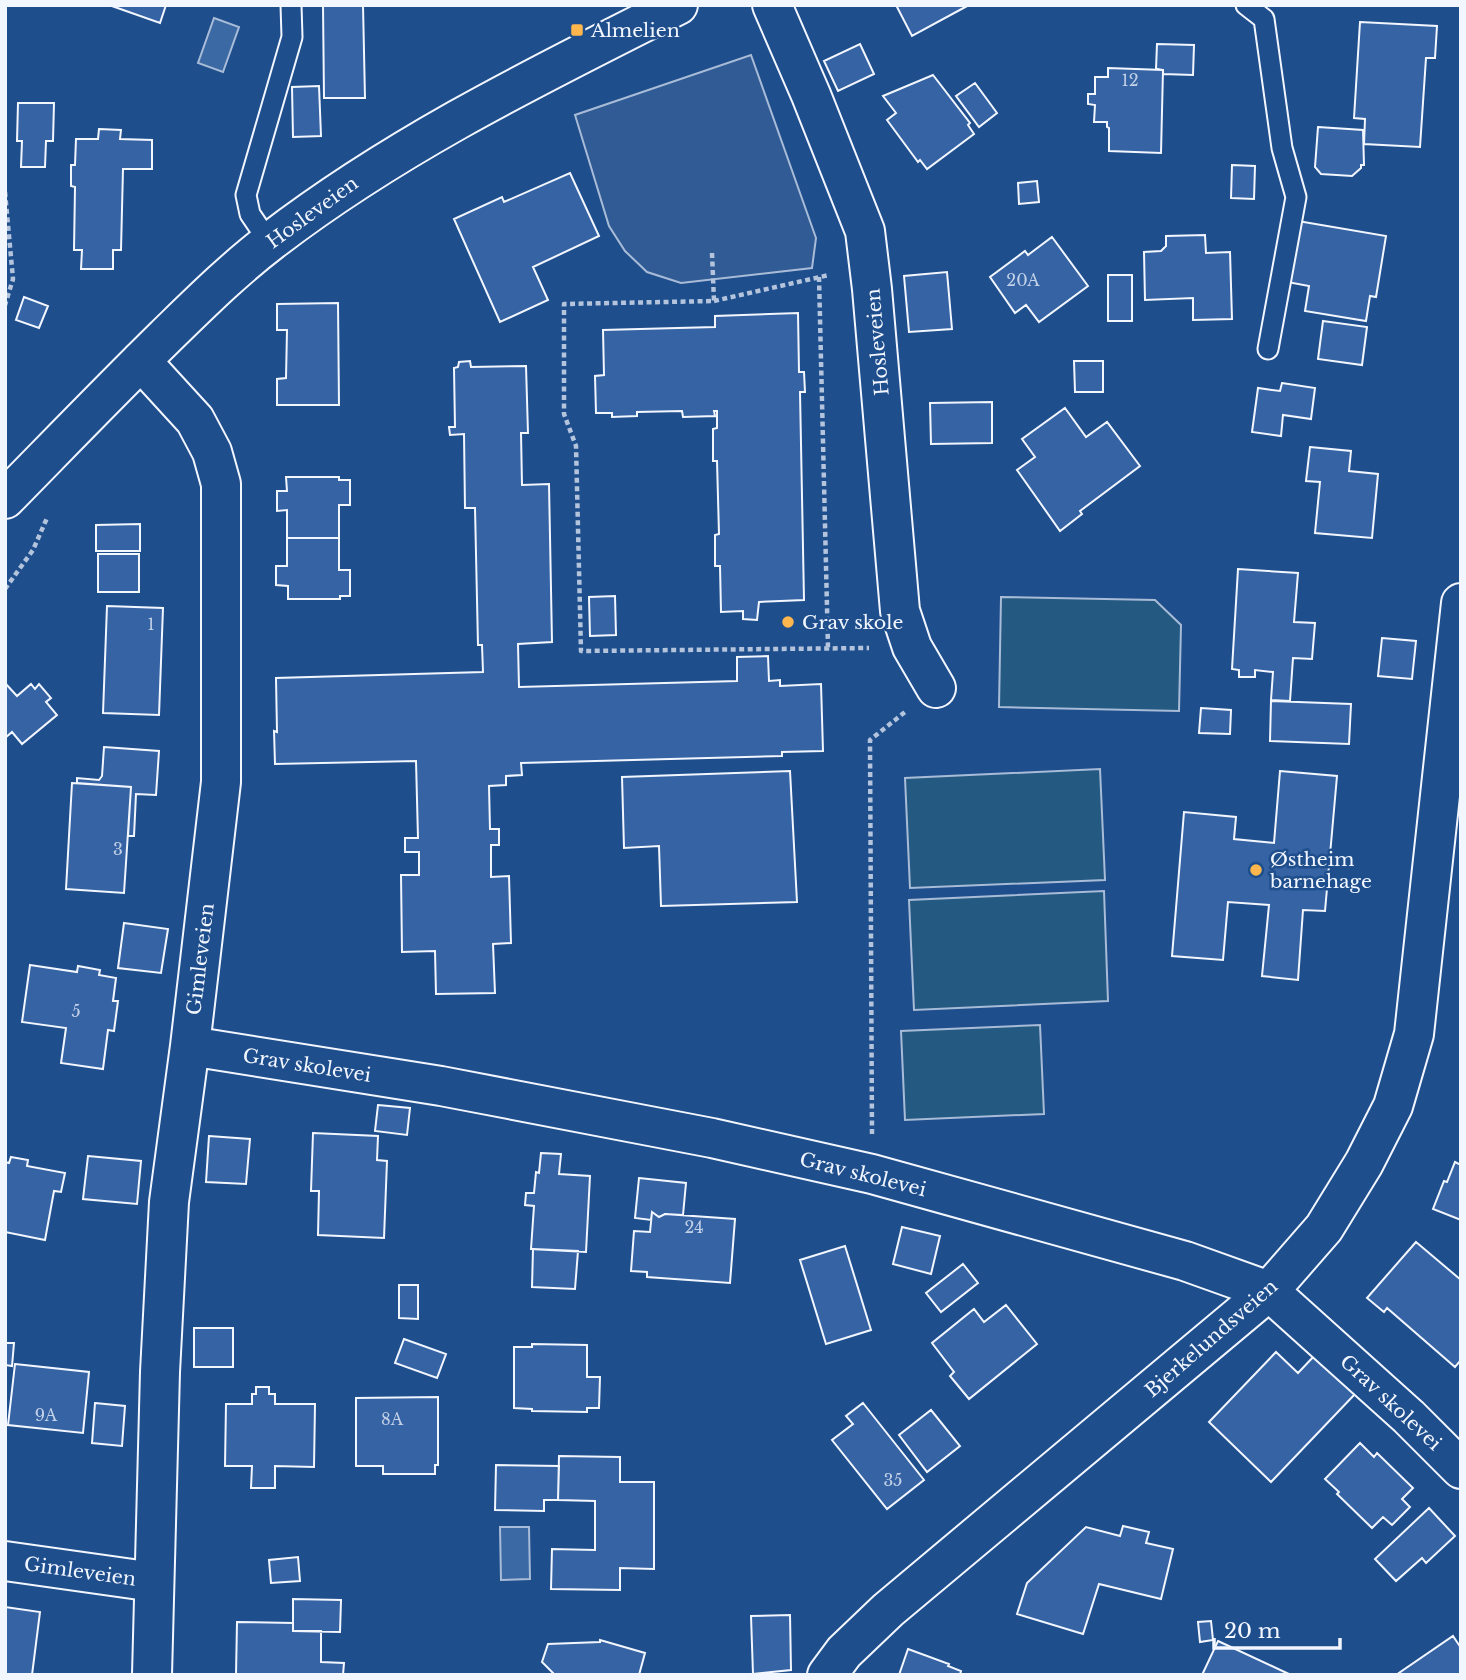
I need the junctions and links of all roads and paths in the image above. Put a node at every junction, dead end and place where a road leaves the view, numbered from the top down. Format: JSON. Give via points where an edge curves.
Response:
{"nodes":[{"id":1,"x":291,"y":5,"type":"edge"},
{"id":2,"x":678,"y":5,"type":"edge"},
{"id":3,"x":772,"y":5,"type":"edge"},
{"id":4,"x":1246,"y":5,"type":"edge"},
{"id":5,"x":5,"y":192,"type":"edge"},
{"id":6,"x":269,"y":242,"type":"junction"},
{"id":7,"x":712,"y":253,"type":"dead end"},
{"id":8,"x":869,"y":266,"type":"junction"},
{"id":9,"x":819,"y":277,"type":"junction"},
{"id":10,"x":714,"y":301,"type":"junction"},
{"id":11,"x":5,"y":305,"type":"edge"},
{"id":12,"x":1268,"y":349,"type":"dead end"},
{"id":13,"x":141,"y":361,"type":"junction"},
{"id":14,"x":5,"y":499,"type":"edge"},
{"id":15,"x":1461,"y":603,"type":"edge"},
{"id":16,"x":912,"y":647,"type":"junction"},
{"id":17,"x":828,"y":649,"type":"junction"},
{"id":18,"x":936,"y":688,"type":"joint"},
{"id":19,"x":190,"y":1046,"type":"junction"},
{"id":20,"x":872,"y":1174,"type":"junction"},
{"id":21,"x":1269,"y":1291,"type":"junction"},
{"id":22,"x":1461,"y":1469,"type":"edge"},
{"id":23,"x":5,"y":1561,"type":"edge"},
{"id":24,"x":154,"y":1582,"type":"junction"},
{"id":25,"x":152,"y":1675,"type":"edge"},
{"id":26,"x":827,"y":1675,"type":"edge"}],
"edges":[{"from":1,"to":6,"type":"lane","via":[[292,37],[246,195],[250,214]]},
{"from":2,"to":6,"type":"street","name":"Hosleveien","via":[[437,130],[351,183]]},
{"from":3,"to":8,"type":"street","name":"Hosleveien","via":[[865,232]]},
{"from":4,"to":12,"type":"lane","via":[[1264,19],[1282,148],[1296,197]]},
{"from":5,"to":11,"type":"path","via":[[13,279]]},
{"from":6,"to":13,"type":"street","name":"Hosleveien"},
{"from":7,"to":10,"type":"path"},
{"from":8,"to":9,"type":"path"},
{"from":8,"to":16,"type":"street","name":"Hosleveien","via":[[900,611]]},
{"from":9,"to":10,"type":"path"},
{"from":9,"to":17,"type":"path"},
{"from":10,"to":17,"type":"path","via":[[564,304],[564,414],[576,446],[581,651]]},
{"from":13,"to":14,"type":"street","name":"Hosleveien"},
{"from":13,"to":19,"type":"street","name":"Gimleveien","via":[[195,420],[222,484],[221,782]]},
{"from":15,"to":21,"type":"street","name":"Bjerkelundsveien","via":[[1414,1034],[1393,1106],[1364,1163],[1324,1228]]},
{"from":16,"to":17,"type":"path"},
{"from":16,"to":18,"type":"street","name":"Hosleveien"},
{"from":18,"to":20,"type":"path","via":[[870,740]]},
{"from":19,"to":20,"type":"street","name":"Grav skolevei","via":[[441,1086]]},
{"from":19,"to":24,"type":"street","name":"Gimleveien","via":[[169,1202]]},
{"from":20,"to":21,"type":"street","name":"Grav skolevei","via":[[1185,1261]]},
{"from":21,"to":22,"type":"street","name":"Grav skolevei"},
{"from":21,"to":26,"type":"street","name":"Bjerkelundsveien","via":[[888,1610]]},
{"from":23,"to":24,"type":"street","name":"Gimleveien"},
{"from":24,"to":25,"type":"street","name":"Gimleveien"}]}
